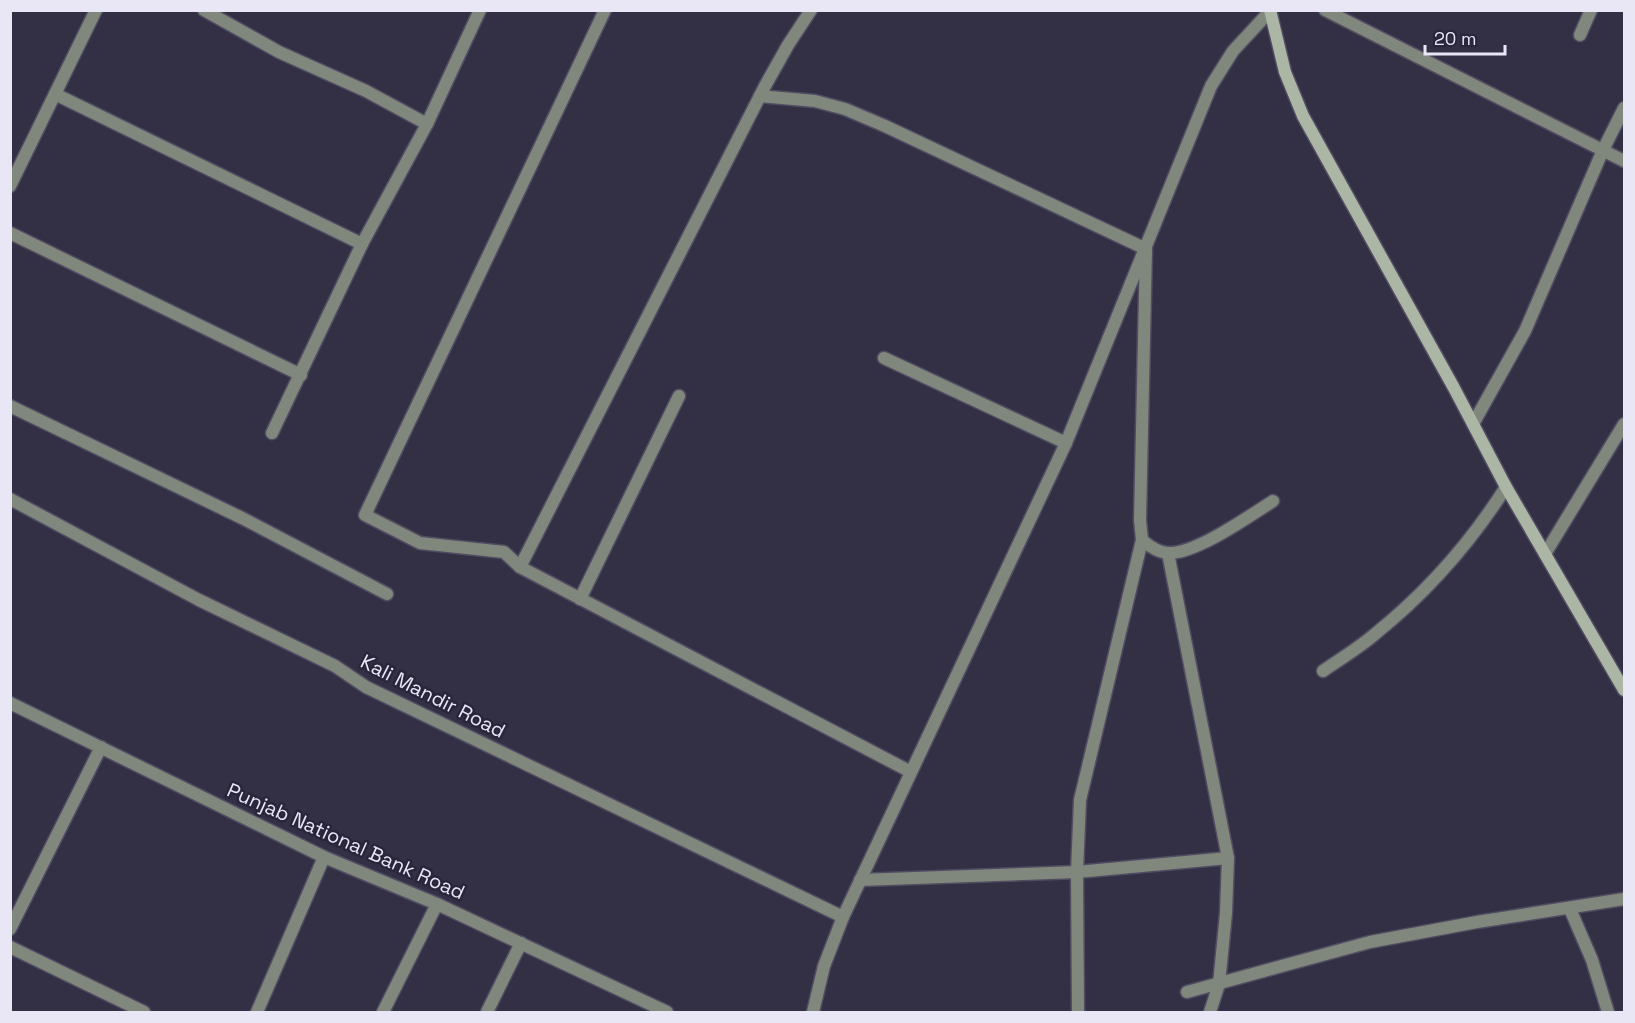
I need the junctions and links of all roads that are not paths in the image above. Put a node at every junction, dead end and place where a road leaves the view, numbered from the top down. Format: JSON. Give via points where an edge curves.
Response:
{"nodes":[{"id":1,"x":96,"y":10,"type":"edge"},
{"id":2,"x":204,"y":10,"type":"edge"},
{"id":3,"x":480,"y":10,"type":"edge"},
{"id":4,"x":605,"y":10,"type":"edge"},
{"id":5,"x":811,"y":10,"type":"edge"},
{"id":6,"x":1325,"y":10,"type":"edge"},
{"id":7,"x":1591,"y":10,"type":"edge"},
{"id":8,"x":1270,"y":11,"type":"edge"},
{"id":9,"x":1580,"y":35,"type":"dead end"},
{"id":10,"x":55,"y":94,"type":"junction"},
{"id":11,"x":760,"y":96,"type":"junction"},
{"id":12,"x":1624,"y":108,"type":"edge"},
{"id":13,"x":427,"y":124,"type":"junction"},
{"id":14,"x":1603,"y":150,"type":"junction"},
{"id":15,"x":1624,"y":160,"type":"edge"},
{"id":16,"x":10,"y":186,"type":"edge"},
{"id":17,"x":10,"y":233,"type":"edge"},
{"id":18,"x":362,"y":244,"type":"junction"},
{"id":19,"x":1146,"y":249,"type":"junction"},
{"id":20,"x":884,"y":358,"type":"dead end"},
{"id":21,"x":301,"y":375,"type":"junction"},
{"id":22,"x":679,"y":396,"type":"dead end"},
{"id":23,"x":10,"y":406,"type":"edge"},
{"id":24,"x":1473,"y":424,"type":"junction"},
{"id":25,"x":1624,"y":424,"type":"edge"},
{"id":26,"x":272,"y":433,"type":"dead end"},
{"id":27,"x":1066,"y":443,"type":"junction"},
{"id":28,"x":1506,"y":488,"type":"junction"},
{"id":29,"x":10,"y":499,"type":"edge"},
{"id":30,"x":1273,"y":501,"type":"dead end"},
{"id":31,"x":1142,"y":540,"type":"junction"},
{"id":32,"x":1168,"y":553,"type":"junction"},
{"id":33,"x":1545,"y":554,"type":"junction"},
{"id":34,"x":520,"y":567,"type":"junction"},
{"id":35,"x":387,"y":594,"type":"dead end"},
{"id":36,"x":580,"y":599,"type":"junction"},
{"id":37,"x":1323,"y":671,"type":"dead end"},
{"id":38,"x":1624,"y":690,"type":"edge"},
{"id":39,"x":10,"y":703,"type":"edge"},
{"id":40,"x":101,"y":747,"type":"junction"},
{"id":41,"x":911,"y":772,"type":"junction"},
{"id":42,"x":324,"y":857,"type":"junction"},
{"id":43,"x":1228,"y":858,"type":"junction"},
{"id":44,"x":1077,"y":872,"type":"junction"},
{"id":45,"x":860,"y":880,"type":"junction"},
{"id":46,"x":1624,"y":899,"type":"edge"},
{"id":47,"x":437,"y":904,"type":"junction"},
{"id":48,"x":1570,"y":909,"type":"junction"},
{"id":49,"x":843,"y":917,"type":"junction"},
{"id":50,"x":10,"y":930,"type":"edge"},
{"id":51,"x":521,"y":943,"type":"junction"},
{"id":52,"x":10,"y":947,"type":"edge"},
{"id":53,"x":1219,"y":984,"type":"junction"},
{"id":54,"x":1187,"y":992,"type":"dead end"},
{"id":55,"x":144,"y":1012,"type":"edge"},
{"id":56,"x":257,"y":1012,"type":"edge"},
{"id":57,"x":383,"y":1012,"type":"edge"},
{"id":58,"x":487,"y":1012,"type":"edge"},
{"id":59,"x":667,"y":1012,"type":"edge"},
{"id":60,"x":813,"y":1012,"type":"edge"},
{"id":61,"x":1078,"y":1012,"type":"edge"},
{"id":62,"x":1210,"y":1012,"type":"edge"},
{"id":63,"x":1608,"y":1012,"type":"edge"}],
"edges":[{"from":1,"to":10,"type":"street"},
{"from":2,"to":13,"type":"street","via":[[279,52]]},
{"from":3,"to":13,"type":"street"},
{"from":4,"to":34,"type":"street","via":[[365,515],[420,543],[504,552]]},
{"from":5,"to":11,"type":"street"},
{"from":6,"to":14,"type":"street"},
{"from":7,"to":9,"type":"street"},
{"from":8,"to":19,"type":"street","via":[[1233,51],[1211,86]]},
{"from":8,"to":24,"type":"street","via":[[1285,72],[1302,116]]},
{"from":10,"to":16,"type":"street"},
{"from":10,"to":18,"type":"street"},
{"from":11,"to":19,"type":"street","via":[[815,101],[844,109]]},
{"from":11,"to":34,"type":"street"},
{"from":12,"to":14,"type":"street"},
{"from":13,"to":18,"type":"street"},
{"from":14,"to":15,"type":"street"},
{"from":14,"to":24,"type":"street","via":[[1525,331]]},
{"from":17,"to":21,"type":"street"},
{"from":18,"to":21,"type":"street"},
{"from":19,"to":27,"type":"street"},
{"from":19,"to":31,"type":"street"},
{"from":20,"to":27,"type":"street"},
{"from":21,"to":26,"type":"street"},
{"from":22,"to":36,"type":"street"},
{"from":23,"to":35,"type":"street","via":[[242,518]]},
{"from":24,"to":28,"type":"street"},
{"from":25,"to":33,"type":"street"},
{"from":27,"to":41,"type":"street"},
{"from":28,"to":33,"type":"street"},
{"from":28,"to":37,"type":"street","via":[[1486,518],[1421,592],[1375,634]]},
{"from":29,"to":49,"type":"street","name":"Kali Mandir Road","via":[[199,600],[335,666],[366,687]]},
{"from":30,"to":32,"type":"street","via":[[1220,535]]},
{"from":31,"to":32,"type":"street"},
{"from":31,"to":44,"type":"street","via":[[1080,800]]},
{"from":32,"to":43,"type":"street"},
{"from":33,"to":38,"type":"street"},
{"from":34,"to":36,"type":"street"},
{"from":36,"to":41,"type":"street"},
{"from":39,"to":40,"type":"street","name":"Punjab National Bank Road"},
{"from":40,"to":42,"type":"street","name":"Punjab National Bank Road"},
{"from":40,"to":50,"type":"street"},
{"from":41,"to":45,"type":"street"},
{"from":42,"to":47,"type":"street","name":"Punjab National Bank Road"},
{"from":42,"to":56,"type":"street"},
{"from":43,"to":44,"type":"street"},
{"from":43,"to":53,"type":"street"},
{"from":44,"to":45,"type":"street"},
{"from":44,"to":61,"type":"street"},
{"from":45,"to":49,"type":"street"},
{"from":46,"to":48,"type":"street"},
{"from":47,"to":51,"type":"street","name":"Punjab National Bank Road"},
{"from":47,"to":57,"type":"street"},
{"from":48,"to":53,"type":"street","via":[[1370,942]]},
{"from":48,"to":63,"type":"street"},
{"from":49,"to":60,"type":"street","via":[[824,966]]},
{"from":51,"to":58,"type":"street"},
{"from":51,"to":59,"type":"street","name":"Punjab National Bank Road"},
{"from":52,"to":55,"type":"street"},
{"from":53,"to":54,"type":"street"},
{"from":53,"to":62,"type":"street"}]}
